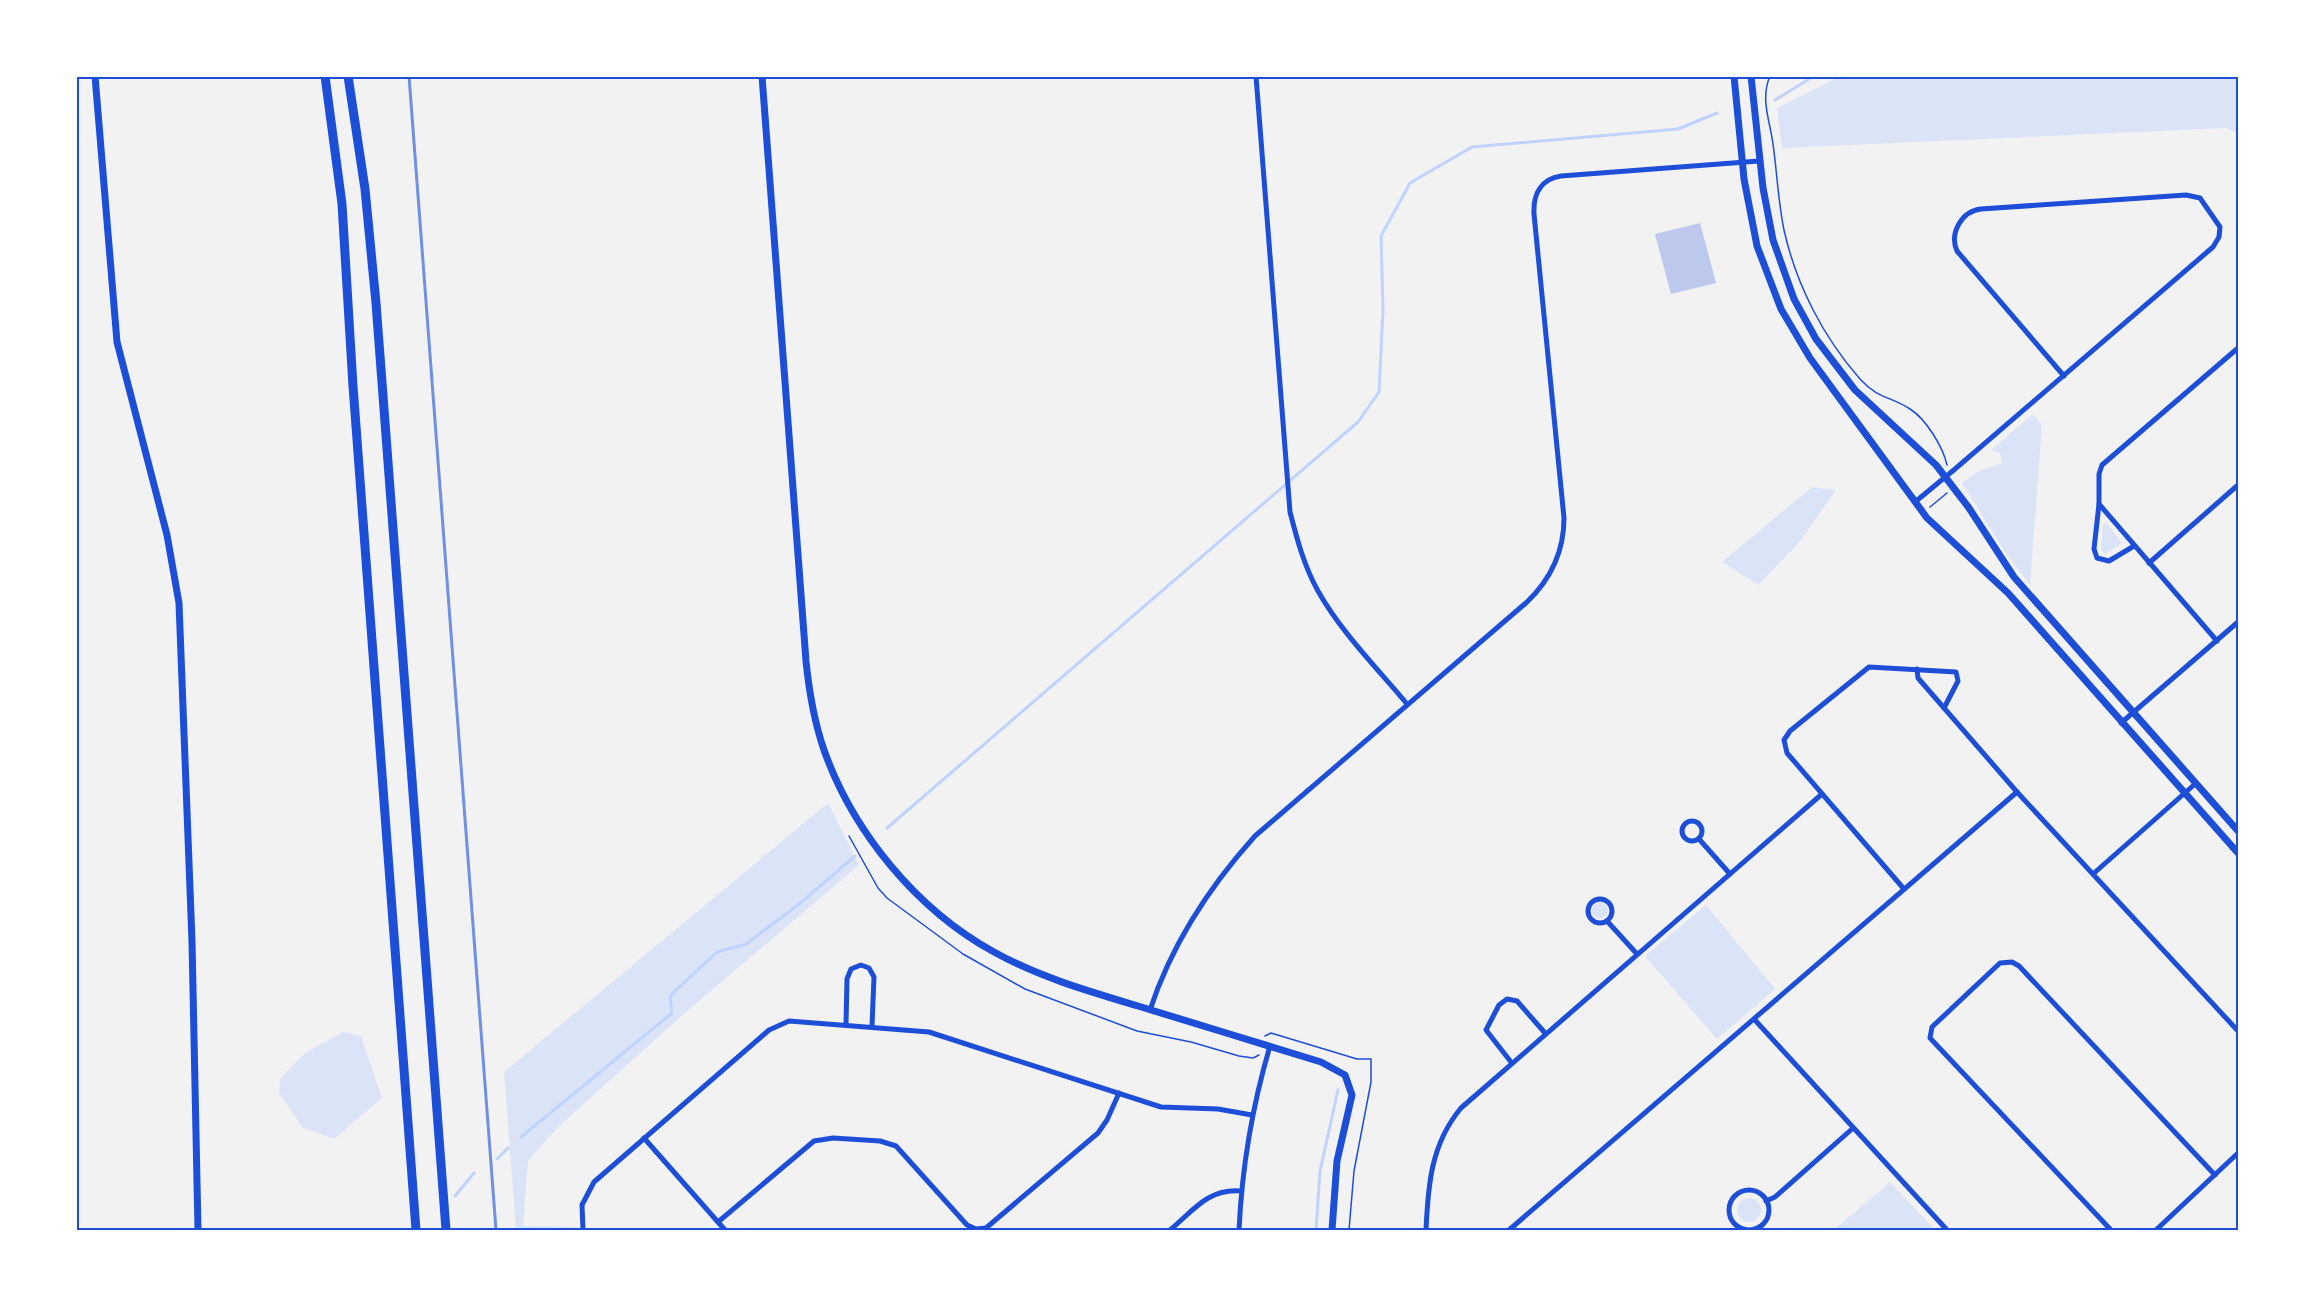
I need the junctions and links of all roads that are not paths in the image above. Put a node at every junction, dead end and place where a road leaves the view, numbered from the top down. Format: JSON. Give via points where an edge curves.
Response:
{"nodes":[{"id":1,"x":95,"y":76,"type":"edge"},
{"id":2,"x":325,"y":76,"type":"edge"},
{"id":3,"x":348,"y":76,"type":"edge"},
{"id":4,"x":762,"y":76,"type":"edge"},
{"id":5,"x":1256,"y":76,"type":"edge"},
{"id":6,"x":1734,"y":76,"type":"edge"},
{"id":7,"x":1751,"y":76,"type":"edge"},
{"id":8,"x":1759,"y":161,"type":"junction"},
{"id":9,"x":1742,"y":162,"type":"junction"},
{"id":10,"x":1810,"y":329,"type":"junction"},
{"id":11,"x":1794,"y":333,"type":"junction"},
{"id":12,"x":2238,"y":348,"type":"edge"},
{"id":13,"x":2064,"y":376,"type":"junction"},
{"id":14,"x":1946,"y":477,"type":"junction"},
{"id":15,"x":2238,"y":485,"type":"edge"},
{"id":16,"x":1915,"y":502,"type":"junction"},
{"id":17,"x":2099,"y":504,"type":"junction"},
{"id":18,"x":2134,"y":546,"type":"junction"},
{"id":19,"x":2149,"y":563,"type":"junction"},
{"id":20,"x":2238,"y":622,"type":"edge"},
{"id":21,"x":2217,"y":641,"type":"junction"},
{"id":22,"x":1917,"y":669,"type":"junction"},
{"id":23,"x":1407,"y":704,"type":"junction"},
{"id":24,"x":1944,"y":708,"type":"junction"},
{"id":25,"x":2133,"y":713,"type":"junction"},
{"id":26,"x":2121,"y":723,"type":"junction"},
{"id":27,"x":2195,"y":784,"type":"junction"},
{"id":28,"x":2017,"y":792,"type":"junction"},
{"id":29,"x":1822,"y":794,"type":"junction"},
{"id":30,"x":2184,"y":795,"type":"junction"},
{"id":31,"x":2238,"y":831,"type":"edge"},
{"id":32,"x":1699,"y":838,"type":"dead end"},
{"id":33,"x":2238,"y":853,"type":"edge"},
{"id":34,"x":1730,"y":873,"type":"junction"},
{"id":35,"x":2093,"y":874,"type":"junction"},
{"id":36,"x":1904,"y":889,"type":"junction"},
{"id":37,"x":1607,"y":921,"type":"junction"},
{"id":38,"x":1637,"y":954,"type":"junction"},
{"id":39,"x":1150,"y":1010,"type":"junction"},
{"id":40,"x":1754,"y":1019,"type":"junction"},
{"id":41,"x":846,"y":1024,"type":"junction"},
{"id":42,"x":872,"y":1026,"type":"junction"},
{"id":43,"x":2238,"y":1031,"type":"edge"},
{"id":44,"x":1545,"y":1033,"type":"junction"},
{"id":45,"x":1270,"y":1046,"type":"junction"},
{"id":46,"x":1511,"y":1062,"type":"junction"},
{"id":47,"x":1119,"y":1093,"type":"junction"},
{"id":48,"x":1252,"y":1115,"type":"junction"},
{"id":49,"x":1852,"y":1129,"type":"junction"},
{"id":50,"x":644,"y":1138,"type":"junction"},
{"id":51,"x":2238,"y":1153,"type":"edge"},
{"id":52,"x":2215,"y":1175,"type":"junction"},
{"id":53,"x":1241,"y":1191,"type":"junction"},
{"id":54,"x":1766,"y":1201,"type":"junction"},
{"id":55,"x":718,"y":1222,"type":"junction"},
{"id":56,"x":198,"y":1230,"type":"edge"},
{"id":57,"x":416,"y":1230,"type":"edge"},
{"id":58,"x":446,"y":1230,"type":"edge"},
{"id":59,"x":583,"y":1230,"type":"edge"},
{"id":60,"x":725,"y":1230,"type":"edge"},
{"id":61,"x":1170,"y":1230,"type":"edge"},
{"id":62,"x":1239,"y":1230,"type":"edge"},
{"id":63,"x":1332,"y":1230,"type":"edge"},
{"id":64,"x":1426,"y":1230,"type":"edge"},
{"id":65,"x":1509,"y":1230,"type":"edge"},
{"id":66,"x":1947,"y":1230,"type":"edge"},
{"id":67,"x":2111,"y":1230,"type":"edge"},
{"id":68,"x":2157,"y":1230,"type":"edge"}],
"edges":[{"from":1,"to":56,"type":"street","via":[[117,342],[169,543],[179,603]]},
{"from":2,"to":57,"type":"highway","via":[[342,204]]},
{"from":3,"to":58,"type":"highway","via":[[365,189],[376,313]]},
{"from":4,"to":39,"type":"street","via":[[806,661],[815,720],[828,759],[846,799],[876,846],[911,887],[951,923],[992,951],[1037,973]]},
{"from":5,"to":23,"type":"street","via":[[1290,512],[1300,551],[1318,590],[1337,621]]},
{"from":6,"to":9,"type":"street"},
{"from":7,"to":8,"type":"street"},
{"from":8,"to":9,"type":"street"},
{"from":8,"to":10,"type":"street","via":[[1777,254]]},
{"from":9,"to":11,"type":"street","via":[[1757,246]]},
{"from":9,"to":23,"type":"street","via":[[1561,176],[1550,179],[1538,191],[1534,214],[1564,518],[1560,549],[1548,578],[1533,597]]},
{"from":10,"to":11,"type":"street"},
{"from":10,"to":14,"type":"street","via":[[1855,390]]},
{"from":11,"to":16,"type":"street"},
{"from":12,"to":17,"type":"street","via":[[2102,465]]},
{"from":13,"to":13,"type":"street","via":[[1957,251],[1955,236],[1965,214],[1991,208],[2186,195],[2200,198],[2220,227],[2213,247]]},
{"from":13,"to":14,"type":"street"},
{"from":14,"to":16,"type":"street"},
{"from":14,"to":25,"type":"street","via":[[2014,577]]},
{"from":15,"to":19,"type":"street"},
{"from":16,"to":26,"type":"street","via":[[1944,535],[2008,593]]},
{"from":17,"to":18,"type":"street"},
{"from":17,"to":18,"type":"street","via":[[2094,549],[2097,558],[2109,561]]},
{"from":18,"to":19,"type":"street"},
{"from":19,"to":21,"type":"street"},
{"from":20,"to":21,"type":"street"},
{"from":21,"to":25,"type":"street"},
{"from":22,"to":24,"type":"street","via":[[1918,678]]},
{"from":22,"to":24,"type":"street","via":[[1952,671],[1958,675]]},
{"from":22,"to":29,"type":"street","via":[[1876,665],[1865,668],[1786,735],[1785,751]]},
{"from":23,"to":39,"type":"street","via":[[1281,811],[1243,849],[1194,917]]},
{"from":24,"to":28,"type":"street"},
{"from":25,"to":26,"type":"street"},
{"from":25,"to":27,"type":"street"},
{"from":26,"to":30,"type":"street"},
{"from":27,"to":30,"type":"street"},
{"from":27,"to":31,"type":"street"},
{"from":28,"to":35,"type":"street"},
{"from":28,"to":36,"type":"street"},
{"from":29,"to":34,"type":"street"},
{"from":29,"to":36,"type":"street"},
{"from":30,"to":33,"type":"street"},
{"from":30,"to":35,"type":"street"},
{"from":32,"to":34,"type":"street"},
{"from":34,"to":38,"type":"street"},
{"from":35,"to":43,"type":"street"},
{"from":36,"to":40,"type":"street"},
{"from":37,"to":37,"type":"street","via":[[1612,910],[1610,903],[1600,898],[1593,901],[1588,912],[1592,919],[1599,923]]},
{"from":37,"to":38,"type":"street"},
{"from":38,"to":44,"type":"street"},
{"from":39,"to":45,"type":"street"},
{"from":40,"to":49,"type":"street"},
{"from":40,"to":65,"type":"street"},
{"from":41,"to":42,"type":"street"},
{"from":41,"to":42,"type":"street","via":[[847,979],[851,969],[861,965],[869,968],[874,977]]},
{"from":41,"to":50,"type":"street","via":[[794,1021],[777,1025]]},
{"from":42,"to":47,"type":"street","via":[[929,1032]]},
{"from":44,"to":46,"type":"street"},
{"from":44,"to":46,"type":"street","via":[[1517,1001],[1503,1001],[1486,1030]]},
{"from":45,"to":48,"type":"street"},
{"from":45,"to":63,"type":"street","via":[[1335,1067],[1349,1082],[1352,1099],[1337,1161]]},
{"from":46,"to":64,"type":"street","via":[[1461,1107],[1443,1134],[1429,1177]]},
{"from":47,"to":48,"type":"street","via":[[1171,1109],[1212,1109]]},
{"from":47,"to":55,"type":"street","via":[[1098,1133],[983,1229],[967,1225],[896,1146],[833,1138],[810,1143]]},
{"from":48,"to":53,"type":"street"},
{"from":49,"to":54,"type":"street"},
{"from":49,"to":66,"type":"street"},
{"from":50,"to":55,"type":"street"},
{"from":50,"to":59,"type":"street","via":[[590,1186],[582,1205]]},
{"from":51,"to":52,"type":"street"},
{"from":52,"to":67,"type":"street","via":[[2019,966],[2009,961],[1998,965],[1932,1027],[1932,1042]]},
{"from":52,"to":68,"type":"street"},
{"from":53,"to":61,"type":"street","via":[[1222,1190],[1212,1195]]},
{"from":53,"to":62,"type":"street"},
{"from":54,"to":54,"type":"street","via":[[1756,1191],[1737,1194],[1730,1204],[1733,1222],[1744,1230],[1757,1228],[1767,1219]]},
{"from":55,"to":60,"type":"street"}]}
